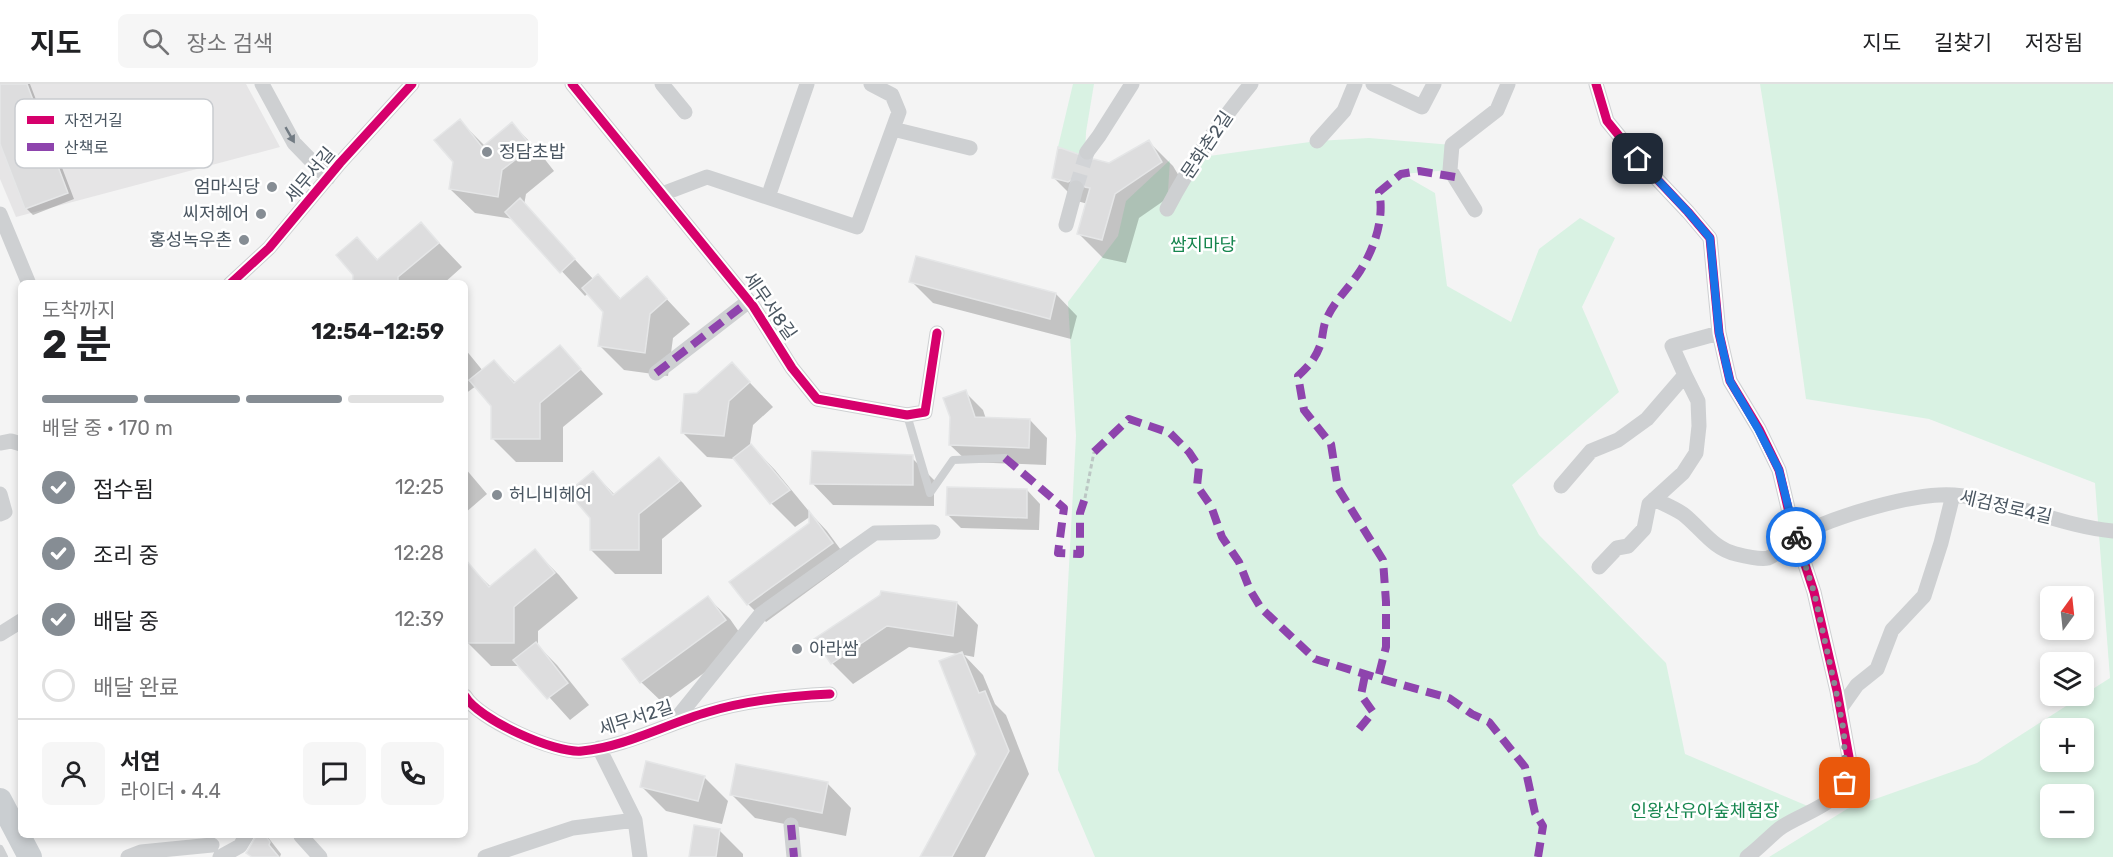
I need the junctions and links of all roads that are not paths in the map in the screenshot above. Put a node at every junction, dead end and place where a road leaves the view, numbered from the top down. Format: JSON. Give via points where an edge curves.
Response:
{"nodes":[{"id":1,"x":262,"y":84,"type":"edge"},
{"id":2,"x":412,"y":84,"type":"edge"},
{"id":3,"x":662,"y":84,"type":"edge"},
{"id":4,"x":807,"y":84,"type":"edge"},
{"id":5,"x":871,"y":84,"type":"edge"},
{"id":6,"x":1131,"y":84,"type":"edge"},
{"id":7,"x":1251,"y":84,"type":"edge"},
{"id":8,"x":1355,"y":84,"type":"edge"},
{"id":9,"x":1373,"y":84,"type":"edge"},
{"id":10,"x":1434,"y":84,"type":"edge"},
{"id":11,"x":1508,"y":84,"type":"edge"},
{"id":12,"x":1596,"y":84,"type":"edge"},
{"id":13,"x":574,"y":85,"type":"edge"},
{"id":14,"x":685,"y":112,"type":"dead end"},
{"id":15,"x":893,"y":129,"type":"junction"},
{"id":16,"x":1317,"y":141,"type":"dead end"},
{"id":17,"x":970,"y":148,"type":"dead end"},
{"id":18,"x":1087,"y":152,"type":"tunnel mouth"},
{"id":19,"x":328,"y":178,"type":"junction"},
{"id":20,"x":1076,"y":188,"type":"tunnel mouth"},
{"id":21,"x":662,"y":194,"type":"junction"},
{"id":22,"x":768,"y":197,"type":"junction"},
{"id":23,"x":1167,"y":209,"type":"dead end"},
{"id":24,"x":1475,"y":210,"type":"dead end"},
{"id":25,"x":0,"y":214,"type":"edge"},
{"id":26,"x":1066,"y":225,"type":"dead end"},
{"id":27,"x":27,"y":280,"type":"edge"},
{"id":28,"x":234,"y":280,"type":"edge"},
{"id":29,"x":749,"y":301,"type":"junction"},
{"id":30,"x":937,"y":333,"type":"dead end"},
{"id":31,"x":1719,"y":333,"type":"junction"},
{"id":32,"x":656,"y":373,"type":"dead end"},
{"id":33,"x":1685,"y":375,"type":"junction"},
{"id":34,"x":907,"y":415,"type":"junction"},
{"id":35,"x":0,"y":443,"type":"edge"},
{"id":36,"x":18,"y":443,"type":"edge"},
{"id":37,"x":1005,"y":458,"type":"dead end"},
{"id":38,"x":1561,"y":486,"type":"dead end"},
{"id":39,"x":0,"y":494,"type":"edge"},
{"id":40,"x":1953,"y":495,"type":"junction"},
{"id":41,"x":1654,"y":499,"type":"junction"},
{"id":42,"x":0,"y":514,"type":"edge"},
{"id":43,"x":2113,"y":531,"type":"edge"},
{"id":44,"x":933,"y":532,"type":"dead end"},
{"id":45,"x":1796,"y":537,"type":"junction"},
{"id":46,"x":1599,"y":567,"type":"dead end"},
{"id":47,"x":18,"y":623,"type":"edge"},
{"id":48,"x":0,"y":634,"type":"edge"},
{"id":49,"x":830,"y":694,"type":"dead end"},
{"id":50,"x":468,"y":701,"type":"edge"},
{"id":51,"x":1840,"y":709,"type":"junction"},
{"id":52,"x":672,"y":724,"type":"junction"},
{"id":53,"x":599,"y":748,"type":"junction"},
{"id":54,"x":0,"y":800,"type":"edge"},
{"id":55,"x":635,"y":820,"type":"junction"},
{"id":56,"x":791,"y":825,"type":"dead end"},
{"id":57,"x":18,"y":834,"type":"edge"},
{"id":58,"x":20,"y":838,"type":"edge"},
{"id":59,"x":245,"y":838,"type":"edge"},
{"id":60,"x":303,"y":838,"type":"edge"},
{"id":61,"x":0,"y":849,"type":"edge"},
{"id":62,"x":213,"y":849,"type":"edge"},
{"id":63,"x":4,"y":857,"type":"edge"},
{"id":64,"x":30,"y":857,"type":"edge"},
{"id":65,"x":128,"y":857,"type":"edge"},
{"id":66,"x":320,"y":857,"type":"edge"},
{"id":67,"x":485,"y":857,"type":"edge"},
{"id":68,"x":640,"y":857,"type":"edge"},
{"id":69,"x":794,"y":857,"type":"edge"},
{"id":70,"x":1747,"y":857,"type":"edge"}],
"edges":[{"from":1,"to":19,"type":"street","one_way":true,"via":[[294,143]]},
{"from":2,"to":19,"type":"street","name":"세무서길"},
{"from":3,"to":14,"type":"street"},
{"from":4,"to":22,"type":"street"},
{"from":5,"to":15,"type":"street","via":[[892,95],[899,112]]},
{"from":6,"to":18,"type":"street","via":[[1093,134]]},
{"from":7,"to":23,"type":"street","name":"문화촌2길","via":[[1195,158]]},
{"from":8,"to":16,"type":"street","via":[[1344,111]]},
{"from":9,"to":10,"type":"street","via":[[1422,107]]},
{"from":11,"to":24,"type":"street","via":[[1497,110],[1452,145],[1450,170]]},
{"from":12,"to":31,"type":"street","via":[[1606,121],[1710,238]]},
{"from":13,"to":21,"type":"street","name":"세무서8길"},
{"from":15,"to":17,"type":"street"},
{"from":15,"to":22,"type":"street","via":[[857,226]]},
{"from":19,"to":28,"type":"street","name":"세무서길","via":[[269,248]]},
{"from":20,"to":26,"type":"street"},
{"from":21,"to":22,"type":"street","via":[[707,177]]},
{"from":21,"to":29,"type":"street","name":"세무서8길"},
{"from":25,"to":27,"type":"street"},
{"from":29,"to":32,"type":"street"},
{"from":29,"to":34,"type":"street","name":"세무서8길","via":[[817,399]]},
{"from":30,"to":34,"type":"street","via":[[925,412]]},
{"from":31,"to":33,"type":"street","via":[[1672,346]]},
{"from":31,"to":45,"type":"street","via":[[1730,381],[1779,470]]},
{"from":33,"to":38,"type":"street","via":[[1647,419],[1618,440],[1591,451]]},
{"from":33,"to":41,"type":"street","via":[[1698,401],[1696,453],[1683,473]]},
{"from":34,"to":37,"type":"lane","via":[[930,493],[953,460]]},
{"from":35,"to":36,"type":"street"},
{"from":39,"to":42,"type":"street","via":[[5,512]]},
{"from":40,"to":43,"type":"street","name":"세검정로4길"},
{"from":40,"to":45,"type":"street","name":"세검정로4길","via":[[1912,499],[1849,514]]},
{"from":40,"to":51,"type":"street","via":[[1924,596],[1892,630],[1877,669],[1857,685]]},
{"from":41,"to":45,"type":"street","name":"세검정로4길","via":[[1682,513],[1718,548],[1736,554],[1768,558]]},
{"from":41,"to":46,"type":"street","via":[[1649,504],[1644,529]]},
{"from":44,"to":52,"type":"street","via":[[875,533],[761,614]]},
{"from":45,"to":51,"type":"street","via":[[1814,592]]},
{"from":47,"to":48,"type":"street"},
{"from":49,"to":52,"type":"street","name":"세무서2길","via":[[783,696],[709,711]]},
{"from":50,"to":53,"type":"street","name":"세무서2길","via":[[502,726],[550,746],[579,752]]},
{"from":51,"to":70,"type":"street","via":[[1849,757],[1845,783],[1832,798],[1780,828]]},
{"from":52,"to":53,"type":"street","name":"세무서2길"},
{"from":53,"to":55,"type":"street"},
{"from":54,"to":57,"type":"main road"},
{"from":55,"to":67,"type":"street","via":[[573,828]]},
{"from":55,"to":68,"type":"street"},
{"from":56,"to":69,"type":"street"},
{"from":58,"to":64,"type":"main road"},
{"from":59,"to":62,"type":"street","via":[[240,846]]},
{"from":60,"to":66,"type":"street"},
{"from":61,"to":63,"type":"lane"},
{"from":62,"to":65,"type":"street","via":[[141,852]]}]}
